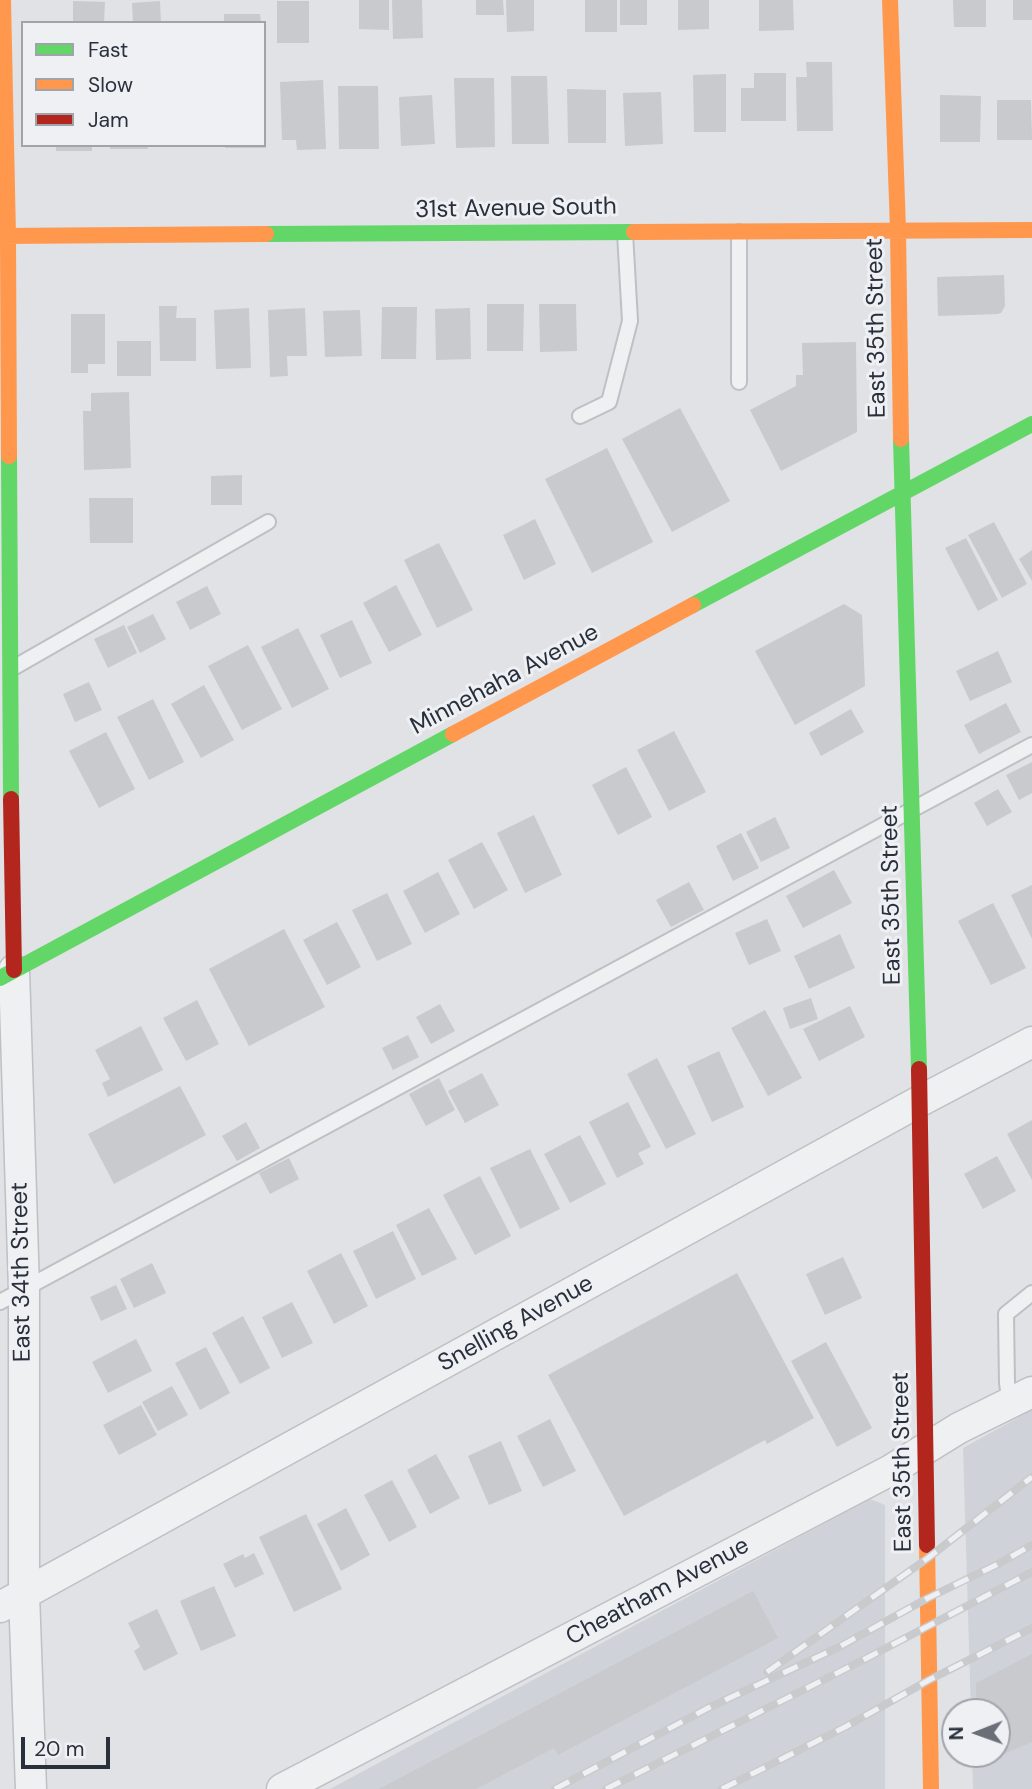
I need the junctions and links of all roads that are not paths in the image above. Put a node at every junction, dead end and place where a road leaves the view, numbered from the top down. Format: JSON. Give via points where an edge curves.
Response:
{"nodes":[{"id":1,"x":3,"y":0,"type":"edge"},
{"id":2,"x":890,"y":0,"type":"edge"},
{"id":3,"x":739,"y":230,"type":"junction"},
{"id":4,"x":898,"y":230,"type":"junction"},
{"id":5,"x":1032,"y":230,"type":"edge"},
{"id":6,"x":625,"y":231,"type":"junction"},
{"id":7,"x":4,"y":236,"type":"edge"},
{"id":8,"x":739,"y":382,"type":"dead end"},
{"id":9,"x":580,"y":416,"type":"dead end"},
{"id":10,"x":1032,"y":424,"type":"edge"},
{"id":11,"x":4,"y":470,"type":"edge"},
{"id":12,"x":902,"y":492,"type":"junction"},
{"id":13,"x":268,"y":522,"type":"dead end"},
{"id":14,"x":9,"y":670,"type":"junction"},
{"id":15,"x":5,"y":707,"type":"edge"},
{"id":16,"x":1032,"y":745,"type":"edge"},
{"id":17,"x":913,"y":810,"type":"junction"},
{"id":18,"x":7,"y":974,"type":"edge"},
{"id":19,"x":1032,"y":1042,"type":"edge"},
{"id":20,"x":920,"y":1101,"type":"junction"},
{"id":21,"x":1032,"y":1293,"type":"edge"},
{"id":22,"x":12,"y":1295,"type":"edge"},
{"id":23,"x":1021,"y":1398,"type":"edge"},
{"id":24,"x":926,"y":1447,"type":"junction"},
{"id":25,"x":12,"y":1600,"type":"edge"},
{"id":26,"x":31,"y":1789,"type":"edge"},
{"id":27,"x":282,"y":1789,"type":"edge"},
{"id":28,"x":931,"y":1789,"type":"edge"}],
"edges":[{"from":1,"to":7,"type":"street","name":"East 34th Street"},
{"from":2,"to":4,"type":"street","name":"East 35th Street"},
{"from":3,"to":4,"type":"street","name":"31st Avenue South"},
{"from":3,"to":6,"type":"street","name":"31st Avenue South"},
{"from":3,"to":8,"type":"lane"},
{"from":4,"to":5,"type":"street","name":"31st Avenue South"},
{"from":4,"to":12,"type":"street","name":"East 35th Street"},
{"from":6,"to":7,"type":"street","name":"31st Avenue South"},
{"from":6,"to":9,"type":"lane","via":[[630,321],[609,402]]},
{"from":7,"to":11,"type":"street","name":"East 34th Street"},
{"from":10,"to":12,"type":"street","name":"Minnehaha Avenue"},
{"from":11,"to":14,"type":"street","name":"East 34th Street"},
{"from":12,"to":17,"type":"street","name":"East 35th Street"},
{"from":12,"to":18,"type":"street","name":"Minnehaha Avenue"},
{"from":13,"to":14,"type":"lane"},
{"from":14,"to":15,"type":"street","name":"East 34th Street"},
{"from":15,"to":18,"type":"street","name":"East 34th Street"},
{"from":16,"to":17,"type":"lane"},
{"from":17,"to":20,"type":"street","name":"East 35th Street"},
{"from":17,"to":22,"type":"lane"},
{"from":18,"to":22,"type":"street","name":"East 34th Street"},
{"from":19,"to":20,"type":"street","name":"Snelling Avenue"},
{"from":20,"to":24,"type":"street","name":"East 35th Street"},
{"from":20,"to":25,"type":"street","name":"Snelling Avenue"},
{"from":21,"to":23,"type":"lane","via":[[1006,1314],[1007,1383]]},
{"from":22,"to":25,"type":"street","name":"East 34th Street"},
{"from":23,"to":24,"type":"street","name":"Cheatham Avenue"},
{"from":24,"to":27,"type":"street","name":"Cheatham Avenue","via":[[879,1476]]},
{"from":24,"to":28,"type":"street","name":"East 35th Street"},
{"from":25,"to":26,"type":"street","name":"East 34th Street"}]}
